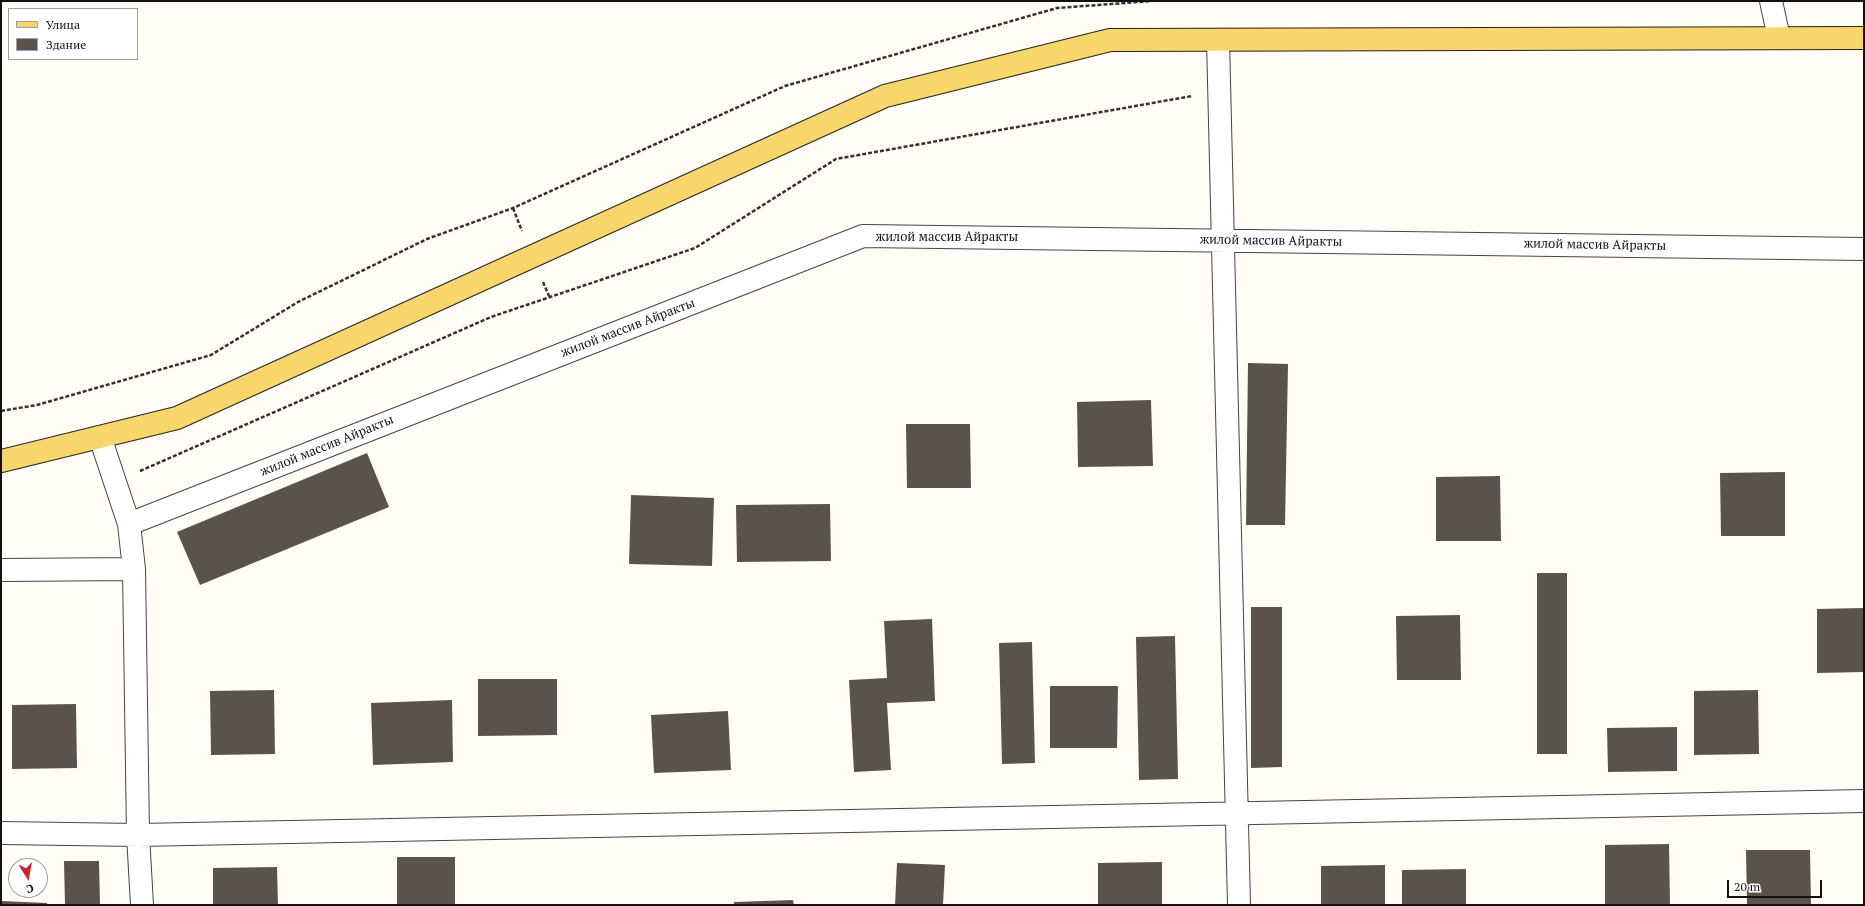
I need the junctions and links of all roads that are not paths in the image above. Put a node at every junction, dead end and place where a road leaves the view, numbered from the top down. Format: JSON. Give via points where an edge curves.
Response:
{"nodes":[{"id":1,"x":1771,"y":1,"type":"edge"},
{"id":2,"x":1779,"y":38,"type":"junction"},
{"id":3,"x":1864,"y":38,"type":"edge"},
{"id":4,"x":1218,"y":40,"type":"junction"},
{"id":5,"x":1221,"y":240,"type":"junction"},
{"id":6,"x":1864,"y":249,"type":"edge"},
{"id":7,"x":100,"y":437,"type":"junction"},
{"id":8,"x":1,"y":461,"type":"edge"},
{"id":9,"x":129,"y":524,"type":"junction"},
{"id":10,"x":134,"y":568,"type":"junction"},
{"id":11,"x":1,"y":570,"type":"edge"},
{"id":12,"x":1864,"y":801,"type":"edge"},
{"id":13,"x":1238,"y":813,"type":"junction"},
{"id":14,"x":1,"y":833,"type":"edge"},
{"id":15,"x":138,"y":835,"type":"junction"},
{"id":16,"x":142,"y":905,"type":"edge"},
{"id":17,"x":1239,"y":905,"type":"edge"}],
"edges":[{"from":1,"to":2,"type":"street"},
{"from":2,"to":3,"type":"main road"},
{"from":2,"to":4,"type":"main road"},
{"from":4,"to":5,"type":"street"},
{"from":4,"to":7,"type":"main road","via":[[1110,40],[885,96],[177,418]]},
{"from":5,"to":6,"type":"street","name":"жилой массив Айракты"},
{"from":5,"to":9,"type":"street","name":"жилой массив Айракты","via":[[863,236]]},
{"from":5,"to":13,"type":"street"},
{"from":7,"to":8,"type":"main road"},
{"from":7,"to":9,"type":"street"},
{"from":9,"to":10,"type":"street"},
{"from":10,"to":11,"type":"street"},
{"from":10,"to":15,"type":"street"},
{"from":12,"to":13,"type":"street"},
{"from":13,"to":15,"type":"street"},
{"from":13,"to":17,"type":"street"},
{"from":14,"to":15,"type":"street"},
{"from":15,"to":16,"type":"street"}]}
